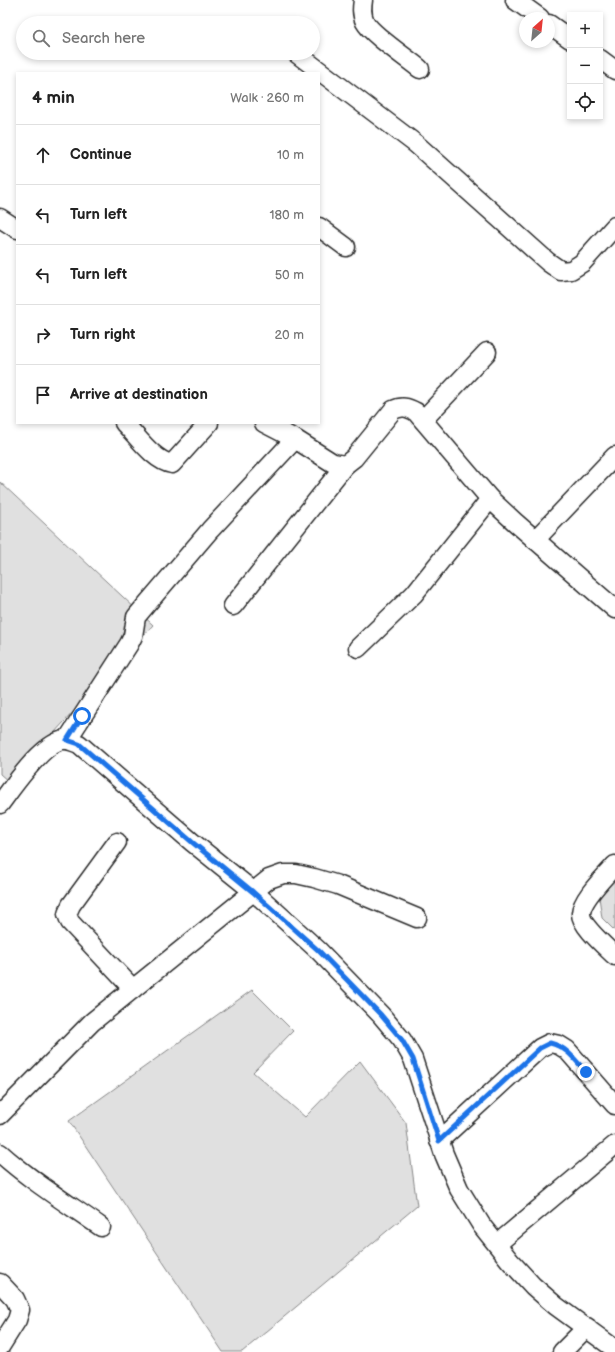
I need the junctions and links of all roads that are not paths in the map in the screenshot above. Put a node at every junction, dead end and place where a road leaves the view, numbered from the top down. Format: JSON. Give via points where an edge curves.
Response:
{"nodes":[{"id":1,"x":363,"y":0,"type":"edge"},
{"id":2,"x":515,"y":0,"type":"edge"},
{"id":3,"x":532,"y":12,"type":"edge"},
{"id":4,"x":555,"y":28,"type":"edge"},
{"id":5,"x":567,"y":37,"type":"edge"},
{"id":6,"x":305,"y":60,"type":"edge"},
{"id":7,"x":603,"y":62,"type":"edge"},
{"id":8,"x":420,"y":69,"type":"dead end"},
{"id":9,"x":615,"y":70,"type":"edge"},
{"id":10,"x":0,"y":218,"type":"edge"},
{"id":11,"x":615,"y":226,"type":"edge"},
{"id":12,"x":16,"y":228,"type":"edge"},
{"id":13,"x":320,"y":228,"type":"edge"},
{"id":14,"x":346,"y":247,"type":"dead end"},
{"id":15,"x":487,"y":352,"type":"dead end"},
{"id":16,"x":423,"y":420,"type":"junction"},
{"id":17,"x":125,"y":424,"type":"edge"},
{"id":18,"x":208,"y":424,"type":"edge"},
{"id":19,"x":266,"y":424,"type":"edge"},
{"id":20,"x":295,"y":439,"type":"junction"},
{"id":21,"x":615,"y":456,"type":"edge"},
{"id":22,"x":345,"y":465,"type":"junction"},
{"id":23,"x":490,"y":499,"type":"junction"},
{"id":24,"x":535,"y":540,"type":"junction"},
{"id":25,"x":233,"y":606,"type":"dead end"},
{"id":26,"x":615,"y":609,"type":"edge"},
{"id":27,"x":358,"y":648,"type":"dead end"},
{"id":28,"x":67,"y":740,"type":"junction"},
{"id":29,"x":0,"y":804,"type":"edge"},
{"id":30,"x":117,"y":842,"type":"dead end"},
{"id":31,"x":615,"y":866,"type":"edge"},
{"id":32,"x":253,"y":892,"type":"junction"},
{"id":33,"x":417,"y":918,"type":"dead end"},
{"id":34,"x":615,"y":956,"type":"edge"},
{"id":35,"x":134,"y":988,"type":"junction"},
{"id":36,"x":615,"y":1105,"type":"edge"},
{"id":37,"x":0,"y":1115,"type":"edge"},
{"id":38,"x":439,"y":1141,"type":"junction"},
{"id":39,"x":615,"y":1145,"type":"edge"},
{"id":40,"x":0,"y":1153,"type":"edge"},
{"id":41,"x":101,"y":1227,"type":"dead end"},
{"id":42,"x":496,"y":1244,"type":"junction"},
{"id":43,"x":0,"y":1284,"type":"edge"},
{"id":44,"x":587,"y":1327,"type":"junction"},
{"id":45,"x":0,"y":1347,"type":"edge"},
{"id":46,"x":615,"y":1349,"type":"edge"},
{"id":47,"x":562,"y":1352,"type":"edge"}],
"edges":[{"from":1,"to":8,"type":"street","via":[[365,22]]},
{"from":2,"to":3,"type":"street"},
{"from":4,"to":5,"type":"street"},
{"from":6,"to":11,"type":"street","via":[[416,144],[561,271],[571,270],[582,263]]},
{"from":7,"to":9,"type":"street"},
{"from":10,"to":12,"type":"street"},
{"from":13,"to":14,"type":"street"},
{"from":15,"to":16,"type":"street"},
{"from":16,"to":22,"type":"street","via":[[408,407],[392,410],[354,458]]},
{"from":16,"to":23,"type":"street"},
{"from":17,"to":18,"type":"street","via":[[156,456],[165,463],[172,464]]},
{"from":19,"to":20,"type":"street"},
{"from":20,"to":22,"type":"street","via":[[333,463]]},
{"from":20,"to":28,"type":"street","via":[[210,530],[136,617],[129,644]]},
{"from":21,"to":24,"type":"street"},
{"from":22,"to":25,"type":"street"},
{"from":23,"to":24,"type":"street"},
{"from":23,"to":27,"type":"street","via":[[414,594]]},
{"from":24,"to":26,"type":"street"},
{"from":28,"to":29,"type":"street","via":[[55,743],[39,754]]},
{"from":28,"to":32,"type":"street","via":[[79,744]]},
{"from":30,"to":35,"type":"street","via":[[67,914],[70,922]]},
{"from":31,"to":34,"type":"street","via":[[584,903],[581,914],[587,928]]},
{"from":32,"to":33,"type":"street","via":[[269,879],[282,874],[296,874],[338,886]]},
{"from":32,"to":35,"type":"street"},
{"from":32,"to":38,"type":"street","via":[[319,951],[402,1040],[413,1059]]},
{"from":35,"to":37,"type":"street","via":[[79,1034]]},
{"from":36,"to":38,"type":"street","via":[[567,1050],[550,1043],[540,1048]]},
{"from":38,"to":42,"type":"street","via":[[459,1189]]},
{"from":39,"to":42,"type":"street"},
{"from":40,"to":41,"type":"street","via":[[17,1169]]},
{"from":42,"to":44,"type":"street","via":[[533,1286],[556,1306]]},
{"from":43,"to":45,"type":"street","via":[[15,1299],[20,1310],[17,1320]]},
{"from":44,"to":46,"type":"street"},
{"from":44,"to":47,"type":"street"}]}
